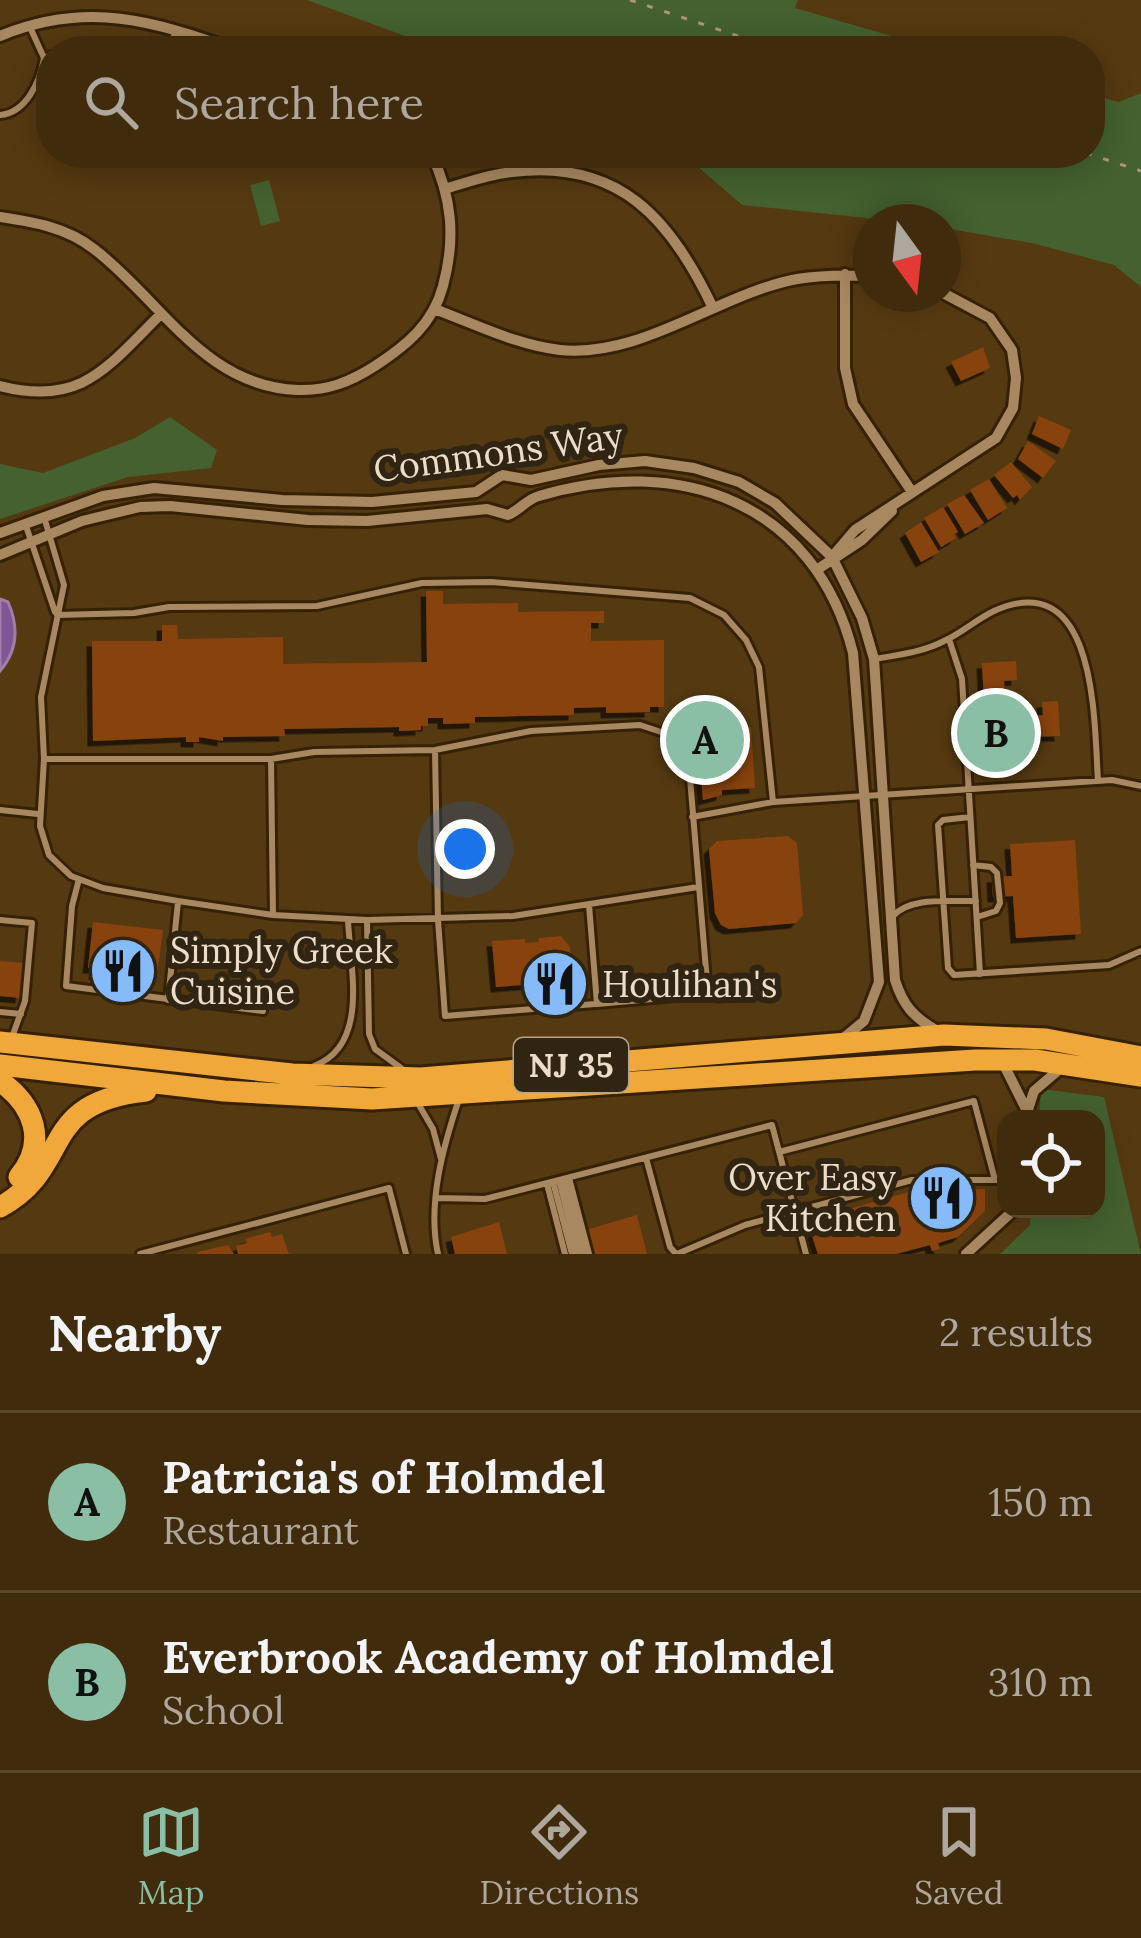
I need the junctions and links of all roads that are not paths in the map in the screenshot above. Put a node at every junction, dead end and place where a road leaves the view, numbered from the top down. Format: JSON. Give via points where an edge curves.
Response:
{"nodes":[{"id":1,"x":28,"y":22,"type":"junction"},
{"id":2,"x":176,"y":29,"type":"junction"},
{"id":3,"x":0,"y":36,"type":"edge"},
{"id":4,"x":173,"y":36,"type":"edge"},
{"id":5,"x":196,"y":36,"type":"edge"},
{"id":6,"x":36,"y":37,"type":"edge"},
{"id":7,"x":36,"y":84,"type":"edge"},
{"id":8,"x":0,"y":115,"type":"edge"},
{"id":9,"x":438,"y":168,"type":"edge"},
{"id":10,"x":448,"y":188,"type":"junction"},
{"id":11,"x":0,"y":217,"type":"edge"},
{"id":12,"x":845,"y":274,"type":"junction"},
{"id":13,"x":853,"y":275,"type":"edge"},
{"id":14,"x":961,"y":303,"type":"edge"},
{"id":15,"x":713,"y":308,"type":"junction"},
{"id":16,"x":437,"y":310,"type":"junction"},
{"id":17,"x":160,"y":314,"type":"junction"},
{"id":18,"x":0,"y":386,"type":"edge"},
{"id":19,"x":912,"y":492,"type":"junction"},
{"id":20,"x":43,"y":515,"type":"junction"},
{"id":21,"x":25,"y":523,"type":"junction"},
{"id":22,"x":0,"y":532,"type":"edge"},
{"id":23,"x":50,"y":534,"type":"junction"},
{"id":24,"x":31,"y":542,"type":"junction"},
{"id":25,"x":0,"y":555,"type":"edge"},
{"id":26,"x":832,"y":557,"type":"junction"},
{"id":27,"x":818,"y":569,"type":"junction"},
{"id":28,"x":57,"y":615,"type":"junction"},
{"id":29,"x":949,"y":639,"type":"junction"},
{"id":30,"x":874,"y":659,"type":"junction"},
{"id":31,"x":435,"y":750,"type":"junction"},
{"id":32,"x":44,"y":759,"type":"junction"},
{"id":33,"x":271,"y":759,"type":"junction"},
{"id":34,"x":1098,"y":781,"type":"junction"},
{"id":35,"x":1141,"y":786,"type":"edge"},
{"id":36,"x":968,"y":789,"type":"junction"},
{"id":37,"x":882,"y":794,"type":"junction"},
{"id":38,"x":864,"y":796,"type":"junction"},
{"id":39,"x":773,"y":802,"type":"junction"},
{"id":40,"x":0,"y":810,"type":"edge"},
{"id":41,"x":40,"y":814,"type":"junction"},
{"id":42,"x":692,"y":817,"type":"junction"},
{"id":43,"x":970,"y":818,"type":"junction"},
{"id":44,"x":973,"y":865,"type":"junction"},
{"id":45,"x":79,"y":879,"type":"junction"},
{"id":46,"x":698,"y":887,"type":"junction"},
{"id":47,"x":178,"y":902,"type":"junction"},
{"id":48,"x":976,"y":902,"type":"junction"},
{"id":49,"x":944,"y":903,"type":"junction"},
{"id":50,"x":589,"y":905,"type":"junction"},
{"id":51,"x":273,"y":915,"type":"junction"},
{"id":52,"x":977,"y":917,"type":"junction"},
{"id":53,"x":0,"y":920,"type":"edge"},
{"id":54,"x":348,"y":920,"type":"junction"},
{"id":55,"x":367,"y":920,"type":"junction"},
{"id":56,"x":438,"y":920,"type":"junction"},
{"id":57,"x":891,"y":920,"type":"junction"},
{"id":58,"x":1141,"y":951,"type":"edge"},
{"id":59,"x":980,"y":974,"type":"junction"},
{"id":60,"x":169,"y":1000,"type":"junction"},
{"id":61,"x":597,"y":1004,"type":"junction"},
{"id":62,"x":263,"y":1011,"type":"dead end"},
{"id":63,"x":0,"y":1012,"type":"edge"},
{"id":64,"x":21,"y":1014,"type":"junction"},
{"id":65,"x":944,"y":1035,"type":"junction"},
{"id":66,"x":5,"y":1042,"type":"edge"},
{"id":67,"x":840,"y":1042,"type":"junction"},
{"id":68,"x":1141,"y":1058,"type":"edge"},
{"id":69,"x":1001,"y":1059,"type":"junction"},
{"id":70,"x":1069,"y":1063,"type":"junction"},
{"id":71,"x":0,"y":1065,"type":"edge"},
{"id":72,"x":292,"y":1074,"type":"junction"},
{"id":73,"x":1141,"y":1076,"type":"edge"},
{"id":74,"x":0,"y":1081,"type":"edge"},
{"id":75,"x":418,"y":1088,"type":"junction"},
{"id":76,"x":224,"y":1091,"type":"junction"},
{"id":77,"x":460,"y":1095,"type":"junction"},
{"id":78,"x":1023,"y":1110,"type":"edge"},
{"id":79,"x":1027,"y":1110,"type":"edge"},
{"id":80,"x":779,"y":1152,"type":"junction"},
{"id":81,"x":646,"y":1158,"type":"junction"},
{"id":82,"x":442,"y":1162,"type":"junction"},
{"id":83,"x":995,"y":1180,"type":"joint"},
{"id":84,"x":558,"y":1181,"type":"junction"},
{"id":85,"x":0,"y":1190,"type":"edge"},
{"id":86,"x":436,"y":1198,"type":"junction"},
{"id":87,"x":0,"y":1207,"type":"edge"},
{"id":88,"x":795,"y":1211,"type":"junction"},
{"id":89,"x":1005,"y":1218,"type":"edge"},
{"id":90,"x":137,"y":1253,"type":"edge"},
{"id":91,"x":406,"y":1254,"type":"edge"},
{"id":92,"x":438,"y":1254,"type":"edge"},
{"id":93,"x":578,"y":1254,"type":"edge"},
{"id":94,"x":677,"y":1254,"type":"edge"},
{"id":95,"x":806,"y":1254,"type":"edge"},
{"id":96,"x":966,"y":1254,"type":"edge"}],
"edges":[{"from":1,"to":2,"type":"street","via":[[90,9]]},
{"from":1,"to":3,"type":"street"},
{"from":1,"to":6,"type":"lane"},
{"from":2,"to":4,"type":"lane"},
{"from":2,"to":5,"type":"street"},
{"from":7,"to":8,"type":"lane","via":[[20,109]]},
{"from":9,"to":10,"type":"street"},
{"from":10,"to":15,"type":"street","via":[[547,170],[628,193],[690,258]]},
{"from":10,"to":16,"type":"street","via":[[448,269]]},
{"from":11,"to":17,"type":"street","via":[[45,224],[91,246]]},
{"from":12,"to":13,"type":"street"},
{"from":12,"to":15,"type":"street","via":[[796,279]]},
{"from":12,"to":19,"type":"street","via":[[853,404]]},
{"from":14,"to":19,"type":"street","via":[[990,318],[1012,350],[1012,407],[996,438]]},
{"from":15,"to":16,"type":"street","via":[[606,347],[562,350]]},
{"from":16,"to":17,"type":"street","via":[[396,352],[355,380],[320,390],[275,389],[233,374]]},
{"from":17,"to":18,"type":"street","via":[[76,387],[53,394]]},
{"from":19,"to":26,"type":"street"},
{"from":20,"to":21,"type":"street","name":"Commons Way"},
{"from":20,"to":23,"type":"lane"},
{"from":20,"to":26,"type":"street","name":"Commons Way","via":[[154,488],[301,501],[412,500],[476,492],[502,476],[538,479],[645,461],[739,482],[799,522]]},
{"from":21,"to":22,"type":"street","name":"Commons Way"},
{"from":21,"to":24,"type":"lane"},
{"from":23,"to":24,"type":"street","name":"Commons Way"},
{"from":23,"to":27,"type":"street","name":"Commons Way","via":[[154,506],[308,520],[487,508],[512,514],[538,496],[643,480],[693,485],[742,503]]},
{"from":23,"to":28,"type":"lane","via":[[64,585]]},
{"from":24,"to":25,"type":"street","name":"Commons Way"},
{"from":24,"to":28,"type":"lane"},
{"from":26,"to":27,"type":"street"},
{"from":26,"to":30,"type":"street","name":"Commons Way"},
{"from":27,"to":38,"type":"street","name":"Commons Way","via":[[854,653]]},
{"from":28,"to":32,"type":"lane","via":[[41,697]]},
{"from":28,"to":39,"type":"lane","via":[[317,606],[411,585],[491,582],[690,598],[724,615],[759,667]]},
{"from":29,"to":30,"type":"lane"},
{"from":29,"to":34,"type":"lane","via":[[1015,605],[1037,605],[1064,620],[1090,672]]},
{"from":29,"to":36,"type":"lane","via":[[961,671]]},
{"from":30,"to":37,"type":"street","name":"Commons Way"},
{"from":31,"to":33,"type":"lane"},
{"from":31,"to":42,"type":"lane","via":[[564,727],[652,726],[686,753]]},
{"from":31,"to":56,"type":"lane"},
{"from":32,"to":33,"type":"lane"},
{"from":32,"to":41,"type":"lane"},
{"from":33,"to":51,"type":"lane"},
{"from":34,"to":35,"type":"lane"},
{"from":34,"to":36,"type":"lane"},
{"from":36,"to":37,"type":"lane"},
{"from":36,"to":43,"type":"lane"},
{"from":37,"to":38,"type":"lane"},
{"from":37,"to":57,"type":"street","name":"Commons Way"},
{"from":38,"to":39,"type":"lane"},
{"from":38,"to":67,"type":"street","name":"Commons Way","via":[[879,982],[864,1021]]},
{"from":39,"to":42,"type":"lane"},
{"from":40,"to":41,"type":"lane"},
{"from":41,"to":45,"type":"lane","via":[[49,855]]},
{"from":42,"to":46,"type":"lane"},
{"from":43,"to":44,"type":"lane"},
{"from":43,"to":49,"type":"lane","via":[[938,825]]},
{"from":44,"to":48,"type":"lane"},
{"from":44,"to":52,"type":"lane","via":[[998,875],[998,908]]},
{"from":45,"to":47,"type":"lane"},
{"from":45,"to":60,"type":"lane","via":[[66,986]]},
{"from":46,"to":50,"type":"lane"},
{"from":46,"to":61,"type":"lane","via":[[708,994]]},
{"from":47,"to":51,"type":"lane"},
{"from":47,"to":60,"type":"lane"},
{"from":48,"to":49,"type":"lane"},
{"from":48,"to":52,"type":"lane"},
{"from":49,"to":57,"type":"lane","via":[[908,906]]},
{"from":49,"to":59,"type":"lane","via":[[950,972]]},
{"from":50,"to":56,"type":"lane"},
{"from":50,"to":61,"type":"lane"},
{"from":51,"to":54,"type":"lane"},
{"from":52,"to":59,"type":"lane"},
{"from":53,"to":64,"type":"lane","via":[[32,923]]},
{"from":54,"to":55,"type":"lane"},
{"from":54,"to":72,"type":"lane","via":[[350,1033],[328,1061]]},
{"from":55,"to":56,"type":"lane"},
{"from":55,"to":75,"type":"lane","via":[[369,1034]]},
{"from":56,"to":61,"type":"lane","via":[[446,1016]]},
{"from":57,"to":65,"type":"street","name":"Commons Way","via":[[902,1000]]},
{"from":58,"to":59,"type":"lane","via":[[1109,965]]},
{"from":60,"to":62,"type":"lane"},
{"from":63,"to":64,"type":"lane"},
{"from":64,"to":66,"type":"lane"},
{"from":65,"to":67,"type":"highway","number":"NJ 35"},
{"from":65,"to":68,"type":"highway","number":"NJ 35","via":[[1046,1039]]},
{"from":66,"to":72,"type":"highway","number":"NJ 35"},
{"from":67,"to":75,"type":"highway","number":"NJ 35"},
{"from":69,"to":70,"type":"highway","number":"NJ 35"},
{"from":69,"to":77,"type":"highway","number":"NJ 35"},
{"from":69,"to":78,"type":"street"},
{"from":70,"to":73,"type":"highway","number":"NJ 35"},
{"from":70,"to":79,"type":"street","via":[[1046,1078]]},
{"from":71,"to":76,"type":"highway","number":"NJ 35"},
{"from":72,"to":75,"type":"highway","number":"NJ 35"},
{"from":74,"to":85,"type":"highway","via":[[25,1103],[35,1128],[26,1169]]},
{"from":75,"to":76,"type":"highway","number":"NJ 35","via":[[312,1099]]},
{"from":75,"to":77,"type":"highway","number":"NJ 35"},
{"from":75,"to":82,"type":"lane"},
{"from":76,"to":87,"type":"highway","via":[[165,1089],[92,1103],[63,1130],[30,1186]]},
{"from":77,"to":82,"type":"lane"},
{"from":80,"to":81,"type":"lane","via":[[772,1125]]},
{"from":80,"to":83,"type":"lane","via":[[974,1101]]},
{"from":80,"to":88,"type":"lane"},
{"from":81,"to":84,"type":"lane"},
{"from":81,"to":94,"type":"lane"},
{"from":82,"to":86,"type":"lane"},
{"from":83,"to":88,"type":"lane","via":[[921,1178]]},
{"from":84,"to":86,"type":"lane","via":[[470,1201]]},
{"from":84,"to":93,"type":"lane"},
{"from":84,"to":93,"type":"lane"},
{"from":86,"to":92,"type":"lane"},
{"from":88,"to":94,"type":"lane"},
{"from":88,"to":95,"type":"lane"},
{"from":89,"to":96,"type":"street"},
{"from":90,"to":91,"type":"lane","via":[[389,1188]]}]}
